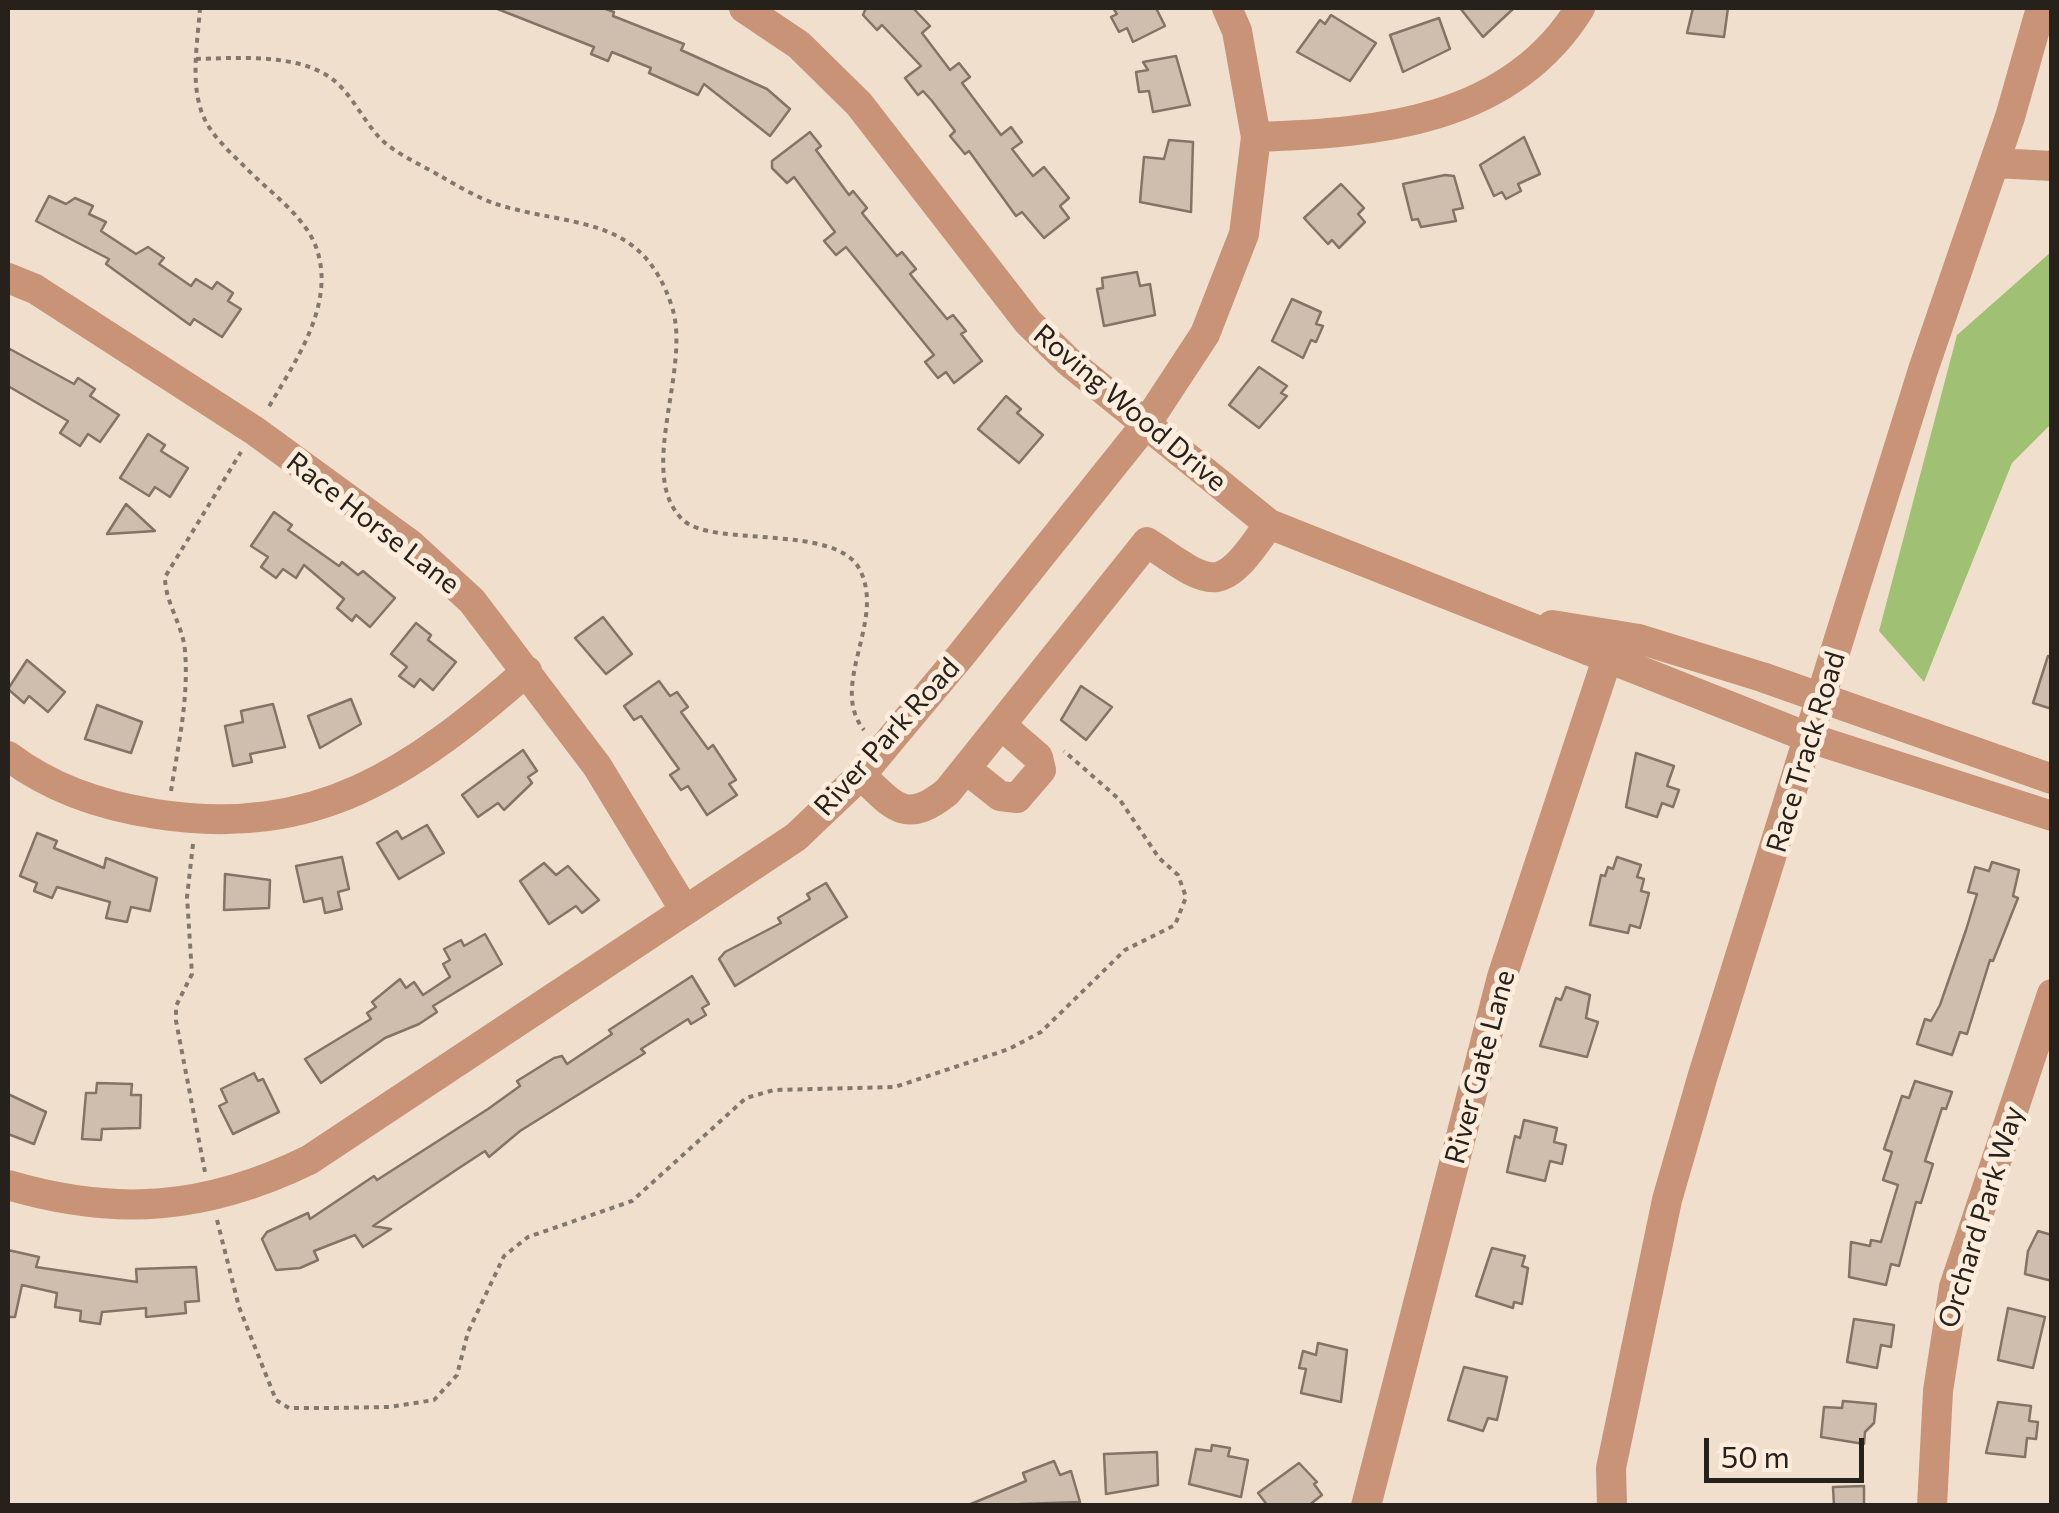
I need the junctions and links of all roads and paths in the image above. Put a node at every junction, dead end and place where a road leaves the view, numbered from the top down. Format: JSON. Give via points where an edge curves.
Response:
{"nodes":[{"id":1,"x":200,"y":8,"type":"edge"},
{"id":2,"x":744,"y":8,"type":"edge"},
{"id":3,"x":1227,"y":8,"type":"edge"},
{"id":4,"x":1580,"y":8,"type":"edge"},
{"id":5,"x":2041,"y":8,"type":"edge"},
{"id":6,"x":196,"y":59,"type":"junction"},
{"id":7,"x":1256,"y":138,"type":"junction"},
{"id":8,"x":1995,"y":163,"type":"junction"},
{"id":9,"x":2052,"y":166,"type":"edge"},
{"id":10,"x":8,"y":278,"type":"edge"},
{"id":11,"x":1146,"y":424,"type":"junction"},
{"id":12,"x":254,"y":432,"type":"junction"},
{"id":13,"x":1269,"y":524,"type":"junction"},
{"id":14,"x":1612,"y":648,"type":"junction"},
{"id":15,"x":527,"y":670,"type":"junction"},
{"id":16,"x":1822,"y":698,"type":"junction"},
{"id":17,"x":1001,"y":724,"type":"junction"},
{"id":18,"x":1810,"y":738,"type":"junction"},
{"id":19,"x":883,"y":749,"type":"junction"},
{"id":20,"x":8,"y":756,"type":"edge"},
{"id":21,"x":966,"y":768,"type":"junction"},
{"id":22,"x":1041,"y":770,"type":"junction"},
{"id":23,"x":861,"y":775,"type":"junction"},
{"id":24,"x":2052,"y":780,"type":"edge"},
{"id":25,"x":2052,"y":816,"type":"edge"},
{"id":26,"x":182,"y":817,"type":"junction"},
{"id":27,"x":684,"y":909,"type":"junction"},
{"id":28,"x":2052,"y":994,"type":"edge"},
{"id":29,"x":8,"y":1185,"type":"edge"},
{"id":30,"x":212,"y":1199,"type":"junction"},
{"id":31,"x":1611,"y":1468,"type":"junction"},
{"id":32,"x":1366,"y":1506,"type":"edge"},
{"id":33,"x":1597,"y":1506,"type":"edge"},
{"id":34,"x":1612,"y":1506,"type":"edge"},
{"id":35,"x":1932,"y":1506,"type":"edge"}],
"edges":[{"from":1,"to":6,"type":"path"},
{"from":2,"to":11,"type":"street","name":"Roving Wood Drive","via":[[799,45],[858,104],[1028,322]]},
{"from":3,"to":7,"type":"street","name":"River Park Road"},
{"from":4,"to":7,"type":"street","via":[[1534,62],[1491,94],[1428,120],[1357,134]]},
{"from":5,"to":8,"type":"street","name":"Race Track Road"},
{"from":6,"to":12,"type":"path","via":[[199,106],[214,137],[301,223],[316,247],[319,290],[312,331]]},
{"from":6,"to":19,"type":"path","via":[[250,58],[322,72],[381,140],[444,178],[494,204],[621,235],[653,266],[673,309],[679,357],[664,448],[672,509],[686,524],[707,531],[770,536],[836,550],[856,562],[868,621],[851,706],[860,727]]},
{"from":7,"to":11,"type":"street","name":"River Park Road","via":[[1244,234],[1204,334]]},
{"from":8,"to":9,"type":"street"},
{"from":8,"to":16,"type":"street","name":"Race Track Road"},
{"from":10,"to":12,"type":"street","name":"Race Horse Lane","via":[[35,289]]},
{"from":11,"to":13,"type":"street","name":"Roving Wood Drive"},
{"from":11,"to":19,"type":"street","name":"River Park Road"},
{"from":12,"to":15,"type":"street","name":"Race Horse Lane","via":[[410,544],[472,601]]},
{"from":12,"to":26,"type":"path","via":[[165,576],[185,646]]},
{"from":13,"to":14,"type":"street","name":"Roving Wood Drive","via":[[1510,619]]},
{"from":13,"to":17,"type":"street","via":[[1244,560],[1217,578],[1197,576],[1147,542]]},
{"from":14,"to":16,"type":"street","name":"Roving Wood Drive"},
{"from":14,"to":18,"type":"street","name":"Roving Wood Drive"},
{"from":14,"to":32,"type":"street","name":"River Gate Lane","via":[[1502,978]]},
{"from":15,"to":26,"type":"street","via":[[450,740],[365,788],[295,812],[234,822]]},
{"from":15,"to":27,"type":"street","name":"Race Horse Lane","via":[[597,766]]},
{"from":16,"to":18,"type":"street","name":"Race Track Road"},
{"from":16,"to":24,"type":"street","name":"Roving Wood Drive"},
{"from":17,"to":21,"type":"street"},
{"from":17,"to":22,"type":"street","via":[[1038,757]]},
{"from":18,"to":25,"type":"street","name":"Roving Wood Drive"},
{"from":18,"to":31,"type":"street","name":"Race Track Road","via":[[1667,1200]]},
{"from":19,"to":23,"type":"street","name":"River Park Road"},
{"from":20,"to":26,"type":"street","via":[[66,790],[124,809]]},
{"from":21,"to":22,"type":"street","via":[[1000,796],[1018,798]]},
{"from":21,"to":23,"type":"street","via":[[948,792],[918,811],[891,804]]},
{"from":22,"to":30,"type":"path","via":[[1060,748],[1120,800],[1178,875],[1186,897],[1175,924],[1126,950],[1041,1032],[1009,1049],[895,1087],[774,1090],[746,1098],[632,1201],[528,1238],[504,1256],[468,1332],[457,1376],[434,1400],[389,1408],[289,1408],[276,1400],[239,1307]]},
{"from":23,"to":27,"type":"street","name":"River Park Road","via":[[796,837]]},
{"from":26,"to":30,"type":"path","via":[[192,974],[176,1021]]},
{"from":27,"to":30,"type":"street","name":"River Park Road","via":[[308,1160]]},
{"from":28,"to":35,"type":"street","name":"Orchard Park Way","via":[[1954,1287],[1940,1374]]},
{"from":29,"to":30,"type":"street","name":"River Park Road","via":[[102,1203]]},
{"from":31,"to":33,"type":"street"},
{"from":31,"to":34,"type":"street","name":"Race Track Road"}]}
